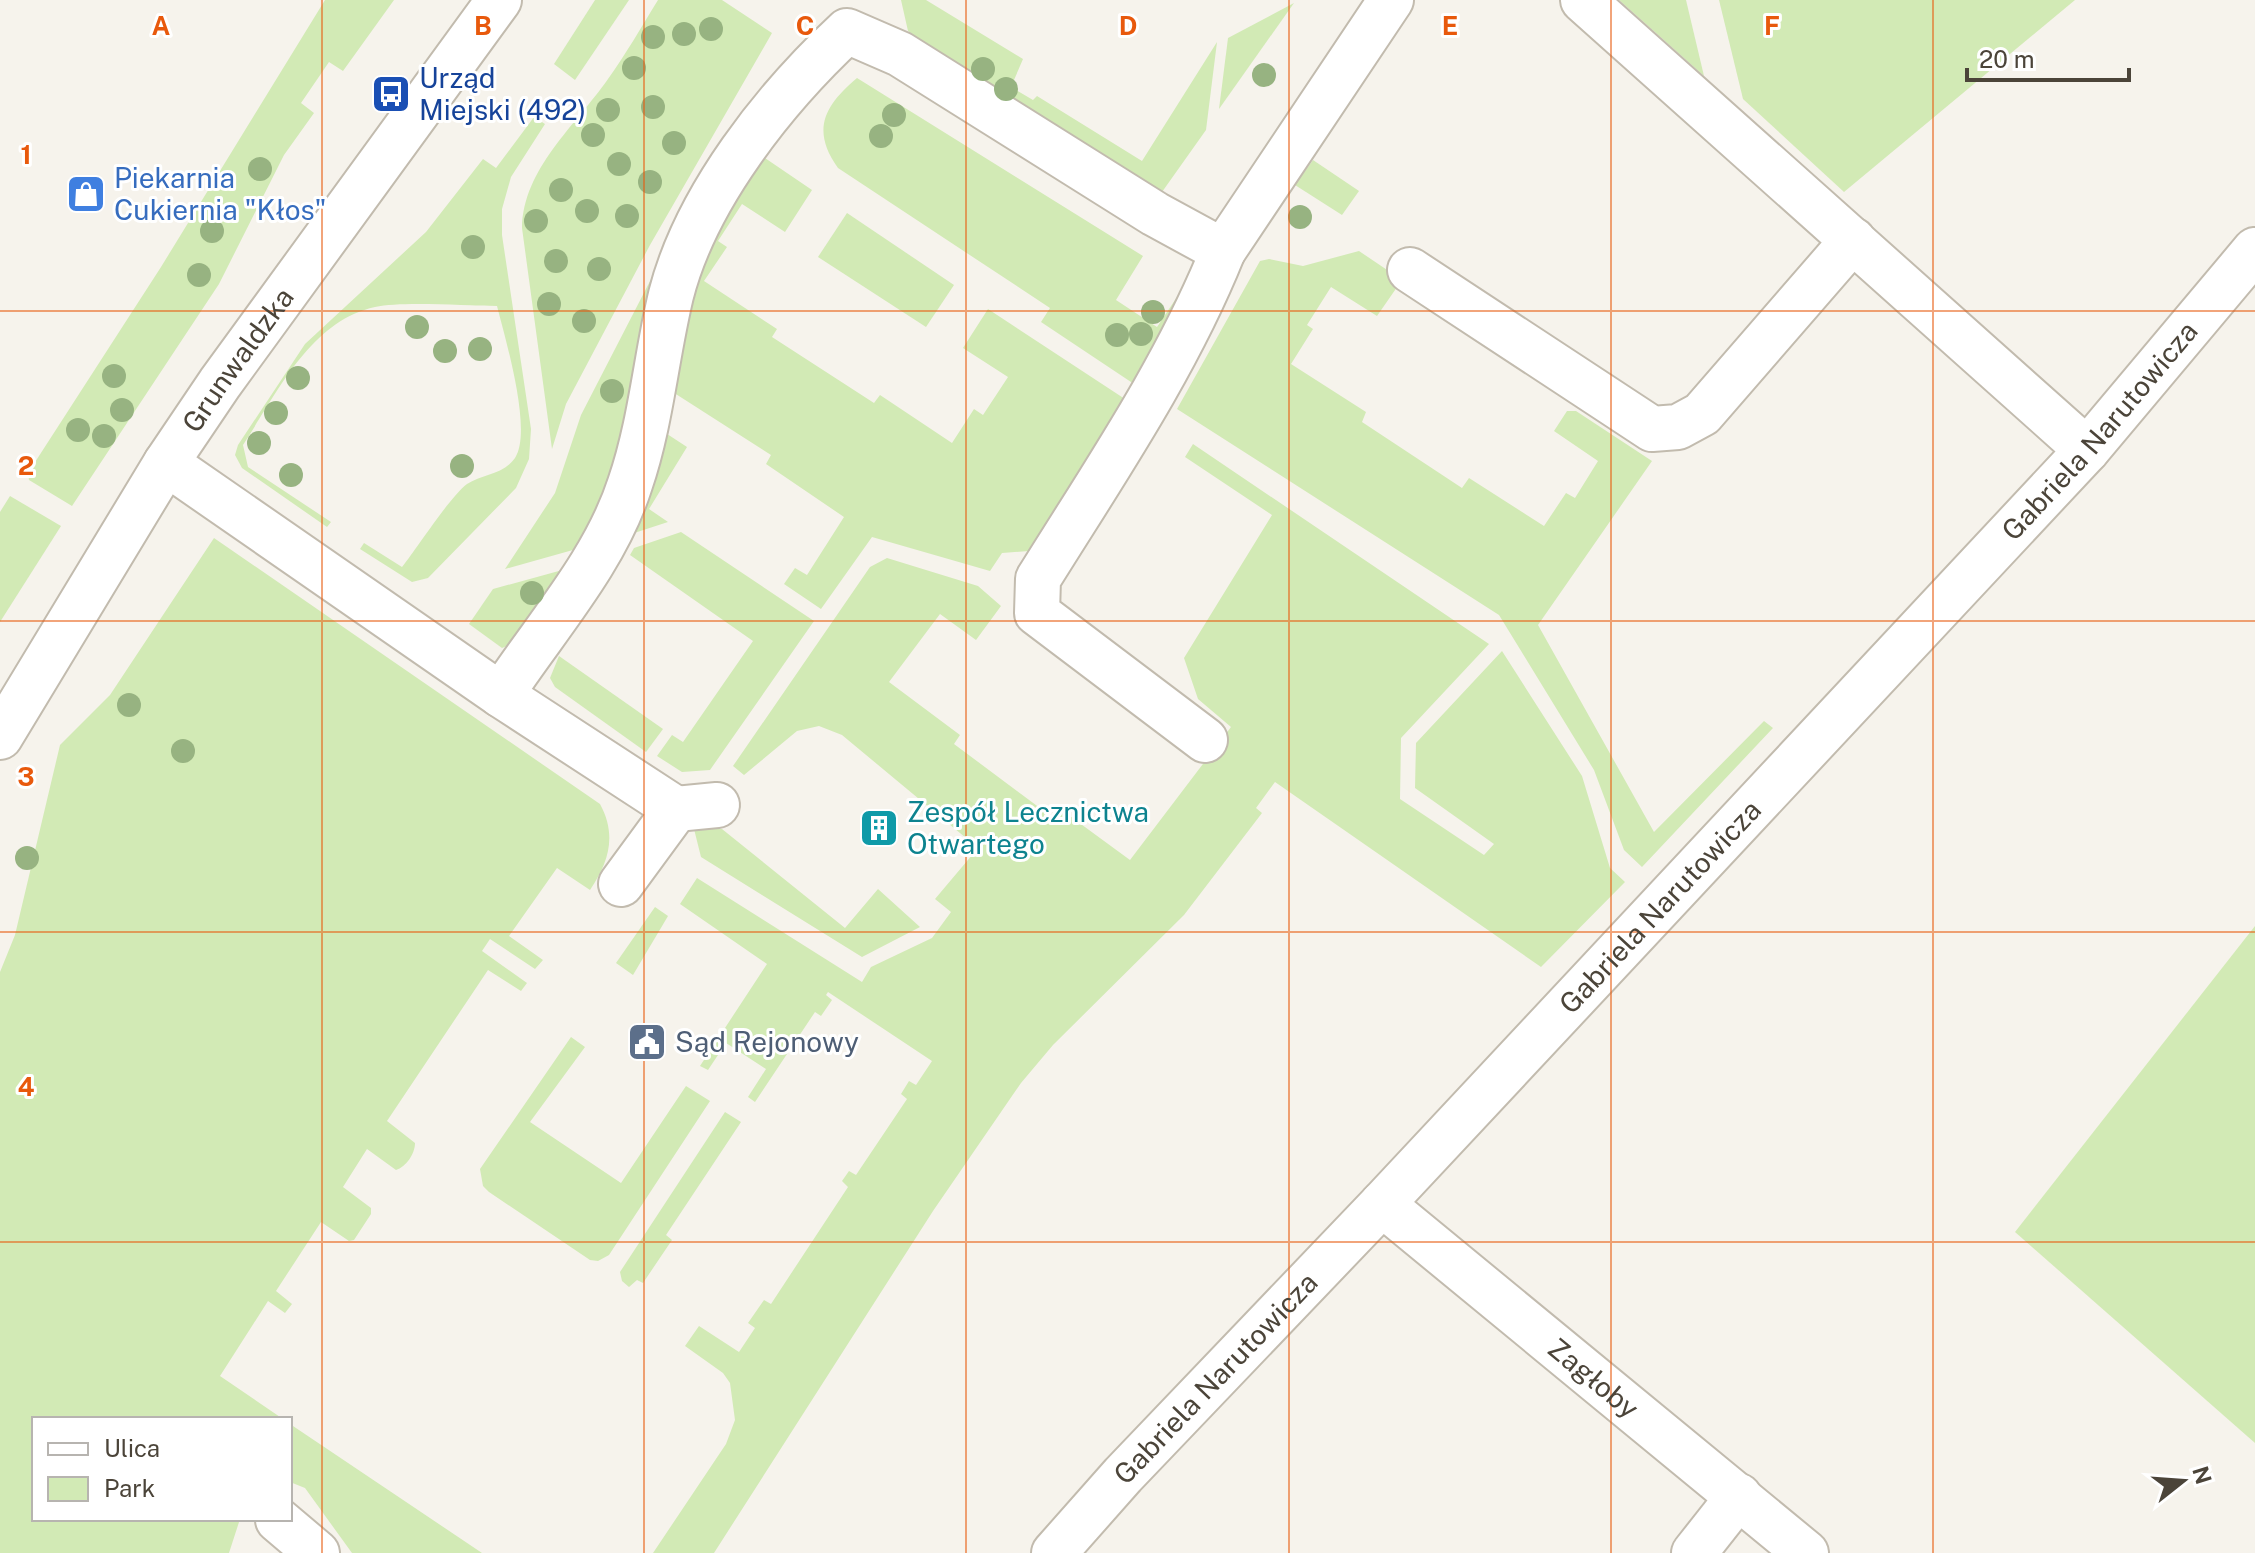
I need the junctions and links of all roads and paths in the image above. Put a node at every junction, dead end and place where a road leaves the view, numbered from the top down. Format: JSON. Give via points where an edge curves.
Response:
{"nodes":[{"id":1,"x":499,"y":0,"type":"edge"},
{"id":2,"x":1391,"y":0,"type":"edge"},
{"id":3,"x":1583,"y":0,"type":"edge"},
{"id":4,"x":1853,"y":240,"type":"junction"},
{"id":5,"x":2255,"y":250,"type":"edge"},
{"id":6,"x":1223,"y":251,"type":"junction"},
{"id":7,"x":1410,"y":270,"type":"dead end"},
{"id":8,"x":2087,"y":450,"type":"junction"},
{"id":9,"x":166,"y":463,"type":"junction"},
{"id":10,"x":501,"y":695,"type":"junction"},
{"id":11,"x":0,"y":737,"type":"edge"},
{"id":12,"x":1205,"y":740,"type":"dead end"},
{"id":13,"x":621,"y":884,"type":"dead end"},
{"id":14,"x":1382,"y":1204,"type":"junction"},
{"id":15,"x":1739,"y":1496,"type":"junction"},
{"id":16,"x":279,"y":1521,"type":"edge"},
{"id":17,"x":317,"y":1553,"type":"edge"},
{"id":18,"x":1054,"y":1553,"type":"edge"},
{"id":19,"x":1694,"y":1553,"type":"edge"},
{"id":20,"x":1806,"y":1553,"type":"edge"}],
"edges":[{"from":1,"to":9,"type":"street","name":"Grunwaldzka"},
{"from":2,"to":6,"type":"street"},
{"from":3,"to":4,"type":"street"},
{"from":4,"to":7,"type":"street","via":[[1702,414],[1678,427],[1652,429]]},
{"from":4,"to":8,"type":"street"},
{"from":5,"to":8,"type":"street","name":"Gabriela Narutowicza"},
{"from":6,"to":10,"type":"street","via":[[900,54],[847,31],[805,71],[754,135],[700,220],[672,293],[630,486],[574,590]]},
{"from":6,"to":12,"type":"street","via":[[1148,402],[1038,579],[1037,613]]},
{"from":8,"to":14,"type":"street","name":"Gabriela Narutowicza"},
{"from":9,"to":10,"type":"street"},
{"from":9,"to":11,"type":"street","name":"Grunwaldzka"},
{"from":10,"to":13,"type":"street","via":[[696,807]]},
{"from":14,"to":15,"type":"street","name":"Zagłoby"},
{"from":14,"to":18,"type":"street","name":"Gabriela Narutowicza"},
{"from":15,"to":19,"type":"street"},
{"from":15,"to":20,"type":"street","name":"Zagłoby"},
{"from":16,"to":17,"type":"street"}]}
